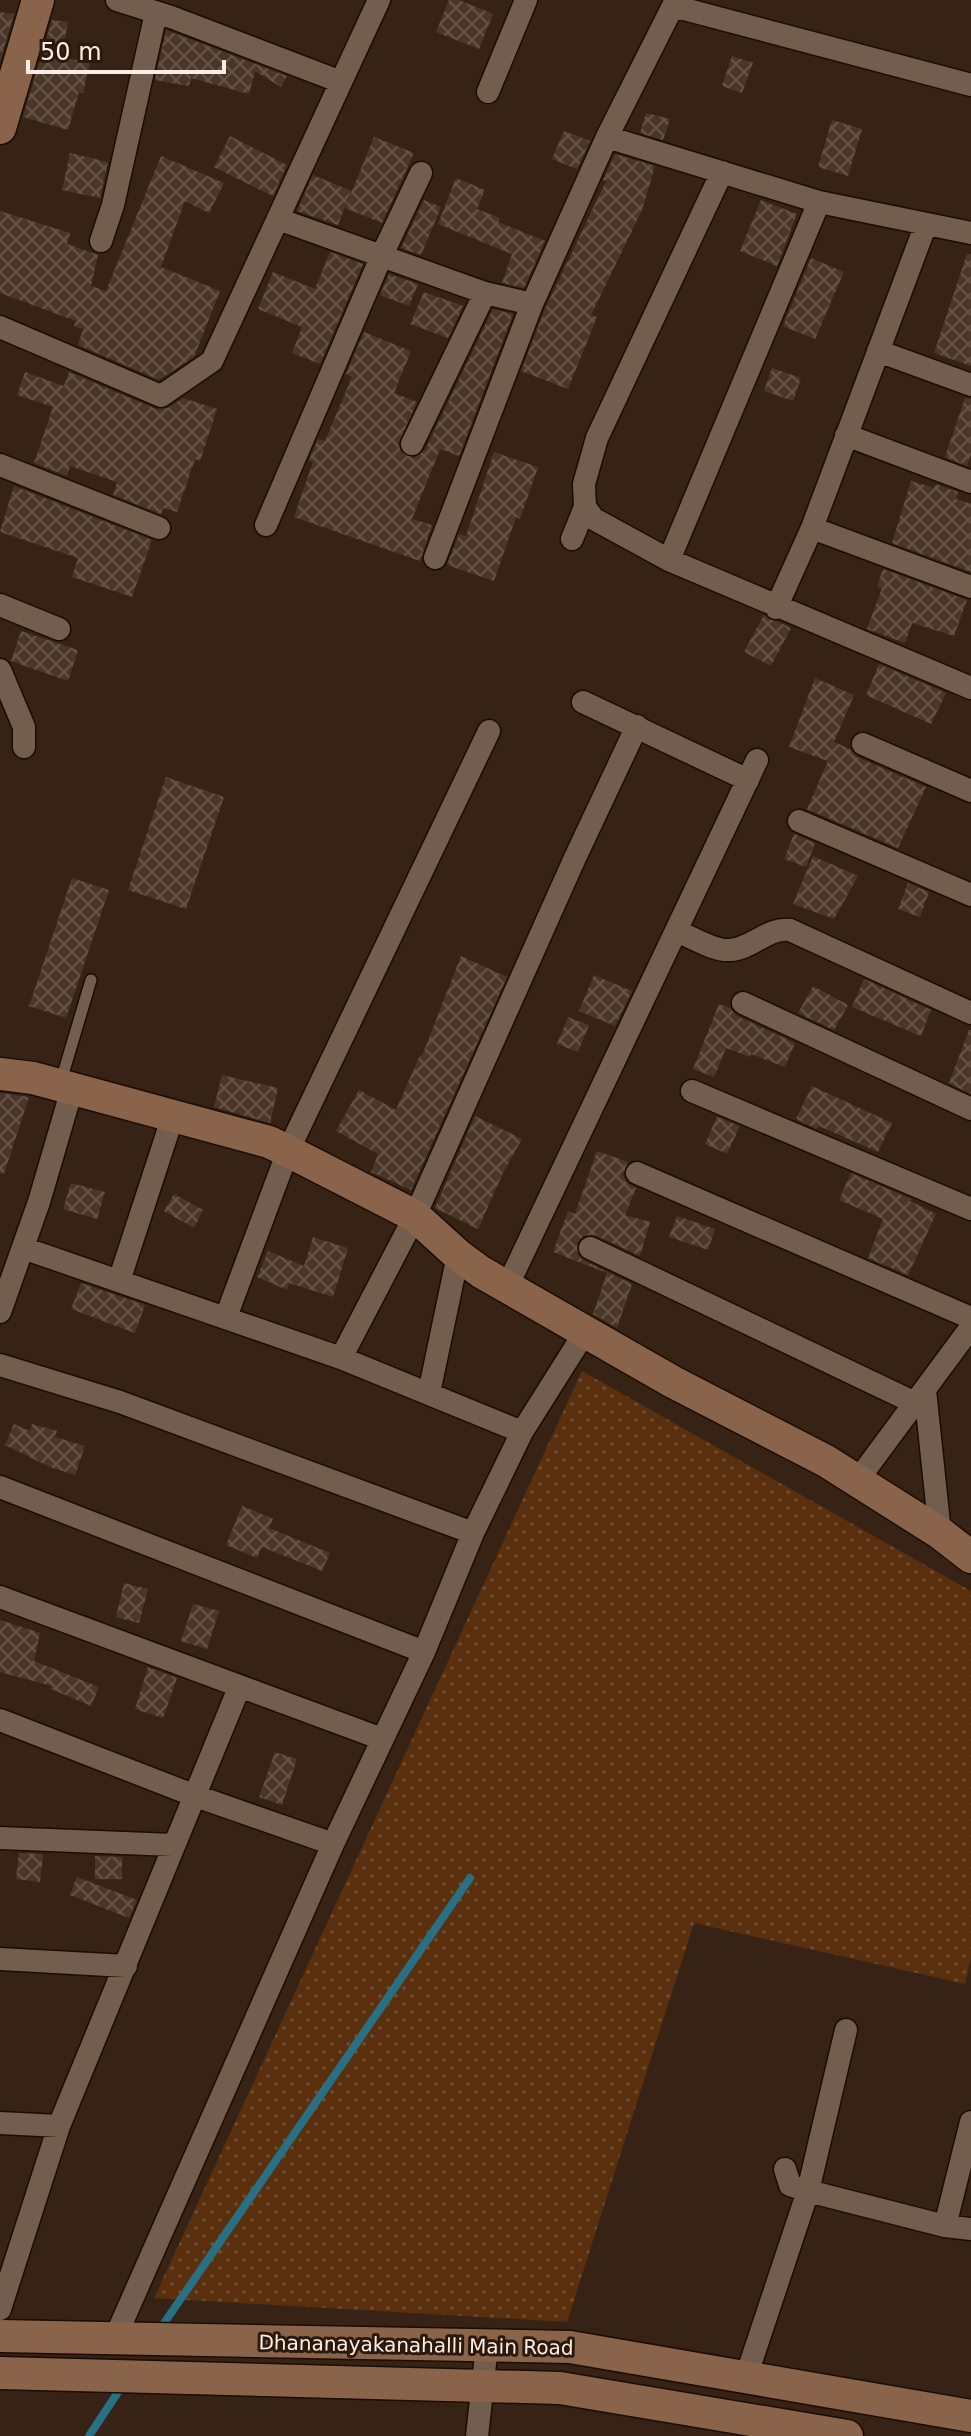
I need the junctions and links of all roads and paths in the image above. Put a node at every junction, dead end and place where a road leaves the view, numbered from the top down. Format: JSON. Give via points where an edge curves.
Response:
{"nodes":[{"id":1,"x":38,"y":0,"type":"edge"},
{"id":2,"x":117,"y":0,"type":"edge"},
{"id":3,"x":379,"y":0,"type":"edge"},
{"id":4,"x":526,"y":0,"type":"edge"},
{"id":5,"x":674,"y":3,"type":"edge"},
{"id":6,"x":156,"y":13,"type":"junction"},
{"id":7,"x":341,"y":82,"type":"junction"},
{"id":8,"x":971,"y":85,"type":"edge"},
{"id":9,"x":488,"y":92,"type":"dead end"},
{"id":10,"x":0,"y":128,"type":"edge"},
{"id":11,"x":607,"y":137,"type":"junction"},
{"id":12,"x":722,"y":172,"type":"junction"},
{"id":13,"x":421,"y":173,"type":"dead end"},
{"id":14,"x":819,"y":202,"type":"junction"},
{"id":15,"x":278,"y":219,"type":"junction"},
{"id":16,"x":926,"y":224,"type":"junction"},
{"id":17,"x":971,"y":233,"type":"edge"},
{"id":18,"x":101,"y":241,"type":"dead end"},
{"id":19,"x":382,"y":255,"type":"junction"},
{"id":20,"x":485,"y":293,"type":"junction"},
{"id":21,"x":532,"y":304,"type":"junction"},
{"id":22,"x":0,"y":327,"type":"edge"},
{"id":23,"x":878,"y":351,"type":"junction"},
{"id":24,"x":971,"y":385,"type":"edge"},
{"id":25,"x":846,"y":435,"type":"junction"},
{"id":26,"x":412,"y":444,"type":"dead end"},
{"id":27,"x":0,"y":465,"type":"edge"},
{"id":28,"x":971,"y":482,"type":"edge"},
{"id":29,"x":585,"y":507,"type":"junction"},
{"id":30,"x":266,"y":525,"type":"dead end"},
{"id":31,"x":159,"y":528,"type":"dead end"},
{"id":32,"x":812,"y":528,"type":"junction"},
{"id":33,"x":572,"y":539,"type":"dead end"},
{"id":34,"x":435,"y":558,"type":"dead end"},
{"id":35,"x":669,"y":560,"type":"junction"},
{"id":36,"x":971,"y":587,"type":"edge"},
{"id":37,"x":0,"y":605,"type":"edge"},
{"id":38,"x":776,"y":608,"type":"junction"},
{"id":39,"x":59,"y":629,"type":"dead end"},
{"id":40,"x":0,"y":670,"type":"edge"},
{"id":41,"x":971,"y":688,"type":"edge"},
{"id":42,"x":583,"y":702,"type":"dead end"},
{"id":43,"x":637,"y":726,"type":"junction"},
{"id":44,"x":489,"y":731,"type":"dead end"},
{"id":45,"x":863,"y":744,"type":"dead end"},
{"id":46,"x":24,"y":747,"type":"dead end"},
{"id":47,"x":971,"y":791,"type":"edge"},
{"id":48,"x":799,"y":821,"type":"dead end"},
{"id":49,"x":971,"y":895,"type":"edge"},
{"id":50,"x":676,"y":931,"type":"junction"},
{"id":51,"x":91,"y":980,"type":"dead end"},
{"id":52,"x":743,"y":1003,"type":"dead end"},
{"id":53,"x":971,"y":1013,"type":"edge"},
{"id":54,"x":0,"y":1074,"type":"edge"},
{"id":55,"x":66,"y":1087,"type":"junction"},
{"id":56,"x":692,"y":1091,"type":"dead end"},
{"id":57,"x":971,"y":1109,"type":"edge"},
{"id":58,"x":173,"y":1116,"type":"junction"},
{"id":59,"x":288,"y":1151,"type":"junction"},
{"id":60,"x":637,"y":1173,"type":"dead end"},
{"id":61,"x":971,"y":1209,"type":"edge"},
{"id":62,"x":415,"y":1216,"type":"junction"},
{"id":63,"x":23,"y":1248,"type":"junction"},
{"id":64,"x":590,"y":1248,"type":"dead end"},
{"id":65,"x":458,"y":1255,"type":"junction"},
{"id":66,"x":119,"y":1281,"type":"junction"},
{"id":67,"x":507,"y":1287,"type":"junction"},
{"id":68,"x":0,"y":1312,"type":"edge"},
{"id":69,"x":226,"y":1317,"type":"junction"},
{"id":70,"x":971,"y":1318,"type":"edge"},
{"id":71,"x":971,"y":1327,"type":"edge"},
{"id":72,"x":585,"y":1332,"type":"junction"},
{"id":73,"x":341,"y":1358,"type":"junction"},
{"id":74,"x":0,"y":1365,"type":"edge"},
{"id":75,"x":429,"y":1393,"type":"junction"},
{"id":76,"x":920,"y":1396,"type":"junction"},
{"id":77,"x":522,"y":1432,"type":"junction"},
{"id":78,"x":857,"y":1481,"type":"junction"},
{"id":79,"x":0,"y":1487,"type":"edge"},
{"id":80,"x":473,"y":1533,"type":"junction"},
{"id":81,"x":940,"y":1533,"type":"junction"},
{"id":82,"x":971,"y":1557,"type":"edge"},
{"id":83,"x":0,"y":1597,"type":"edge"},
{"id":84,"x":424,"y":1652,"type":"junction"},
{"id":85,"x":239,"y":1688,"type":"junction"},
{"id":86,"x":0,"y":1720,"type":"edge"},
{"id":87,"x":382,"y":1739,"type":"junction"},
{"id":88,"x":193,"y":1795,"type":"junction"},
{"id":89,"x":0,"y":1838,"type":"edge"},
{"id":90,"x":333,"y":1844,"type":"junction"},
{"id":91,"x":173,"y":1845,"type":"junction"},
{"id":92,"x":0,"y":1959,"type":"edge"},
{"id":93,"x":126,"y":1966,"type":"junction"},
{"id":94,"x":846,"y":2030,"type":"dead end"},
{"id":95,"x":971,"y":2122,"type":"edge"},
{"id":96,"x":0,"y":2123,"type":"edge"},
{"id":97,"x":59,"y":2126,"type":"junction"},
{"id":98,"x":785,"y":2169,"type":"dead end"},
{"id":99,"x":808,"y":2191,"type":"junction"},
{"id":100,"x":945,"y":2226,"type":"junction"},
{"id":101,"x":971,"y":2229,"type":"edge"},
{"id":102,"x":0,"y":2309,"type":"edge"},
{"id":103,"x":0,"y":2336,"type":"edge"},
{"id":104,"x":140,"y":2339,"type":"junction"},
{"id":105,"x":487,"y":2346,"type":"junction"},
{"id":106,"x":0,"y":2373,"type":"edge"},
{"id":107,"x":746,"y":2377,"type":"junction"},
{"id":108,"x":482,"y":2386,"type":"junction"},
{"id":109,"x":971,"y":2416,"type":"edge"},
{"id":110,"x":477,"y":2436,"type":"edge"},
{"id":111,"x":847,"y":2436,"type":"edge"}],
"edges":[{"from":1,"to":10,"type":"street"},
{"from":2,"to":6,"type":"street"},
{"from":3,"to":7,"type":"street"},
{"from":4,"to":9,"type":"street"},
{"from":5,"to":8,"type":"street"},
{"from":5,"to":11,"type":"street"},
{"from":6,"to":7,"type":"street"},
{"from":6,"to":18,"type":"street"},
{"from":7,"to":15,"type":"street"},
{"from":11,"to":12,"type":"street"},
{"from":11,"to":21,"type":"street"},
{"from":12,"to":14,"type":"street"},
{"from":12,"to":29,"type":"street","via":[[597,438],[584,484]]},
{"from":13,"to":19,"type":"street"},
{"from":14,"to":16,"type":"street"},
{"from":14,"to":35,"type":"street"},
{"from":15,"to":19,"type":"street"},
{"from":15,"to":22,"type":"street","via":[[212,361],[161,396]]},
{"from":16,"to":17,"type":"street"},
{"from":16,"to":23,"type":"street"},
{"from":19,"to":20,"type":"street"},
{"from":19,"to":30,"type":"street"},
{"from":20,"to":21,"type":"street"},
{"from":20,"to":26,"type":"street"},
{"from":21,"to":34,"type":"street"},
{"from":23,"to":24,"type":"street"},
{"from":23,"to":25,"type":"street"},
{"from":25,"to":28,"type":"street"},
{"from":25,"to":32,"type":"street"},
{"from":27,"to":31,"type":"street"},
{"from":29,"to":33,"type":"street"},
{"from":29,"to":35,"type":"street","via":[[594,519]]},
{"from":32,"to":36,"type":"street"},
{"from":32,"to":38,"type":"street"},
{"from":35,"to":38,"type":"street"},
{"from":37,"to":39,"type":"street"},
{"from":38,"to":41,"type":"street"},
{"from":40,"to":46,"type":"street","via":[[24,727]]},
{"from":42,"to":43,"type":"street"},
{"from":43,"to":50,"type":"street","via":[[753,770]]},
{"from":43,"to":62,"type":"street"},
{"from":44,"to":59,"type":"street"},
{"from":45,"to":47,"type":"street"},
{"from":48,"to":49,"type":"street"},
{"from":50,"to":53,"type":"street","via":[[729,950],[777,930],[790,930]]},
{"from":50,"to":67,"type":"street"},
{"from":51,"to":55,"type":"lane"},
{"from":52,"to":57,"type":"street"},
{"from":54,"to":55,"type":"street"},
{"from":55,"to":58,"type":"street"},
{"from":55,"to":63,"type":"street"},
{"from":56,"to":61,"type":"street"},
{"from":58,"to":59,"type":"street"},
{"from":58,"to":66,"type":"street"},
{"from":59,"to":62,"type":"street"},
{"from":59,"to":69,"type":"street"},
{"from":60,"to":70,"type":"street"},
{"from":62,"to":65,"type":"street"},
{"from":62,"to":73,"type":"street"},
{"from":63,"to":66,"type":"street"},
{"from":63,"to":68,"type":"street"},
{"from":64,"to":76,"type":"street"},
{"from":65,"to":67,"type":"street"},
{"from":65,"to":75,"type":"street"},
{"from":66,"to":69,"type":"street"},
{"from":67,"to":72,"type":"street"},
{"from":69,"to":73,"type":"street"},
{"from":71,"to":76,"type":"street"},
{"from":72,"to":77,"type":"street"},
{"from":72,"to":78,"type":"street"},
{"from":73,"to":75,"type":"street"},
{"from":74,"to":80,"type":"street","via":[[120,1402]]},
{"from":75,"to":77,"type":"street"},
{"from":76,"to":78,"type":"street"},
{"from":76,"to":81,"type":"street"},
{"from":77,"to":80,"type":"street"},
{"from":78,"to":81,"type":"street"},
{"from":79,"to":84,"type":"street"},
{"from":80,"to":84,"type":"street"},
{"from":81,"to":82,"type":"street"},
{"from":83,"to":85,"type":"street"},
{"from":84,"to":87,"type":"street"},
{"from":85,"to":87,"type":"street"},
{"from":85,"to":88,"type":"street"},
{"from":86,"to":88,"type":"street"},
{"from":87,"to":90,"type":"street"},
{"from":88,"to":90,"type":"street"},
{"from":88,"to":91,"type":"street"},
{"from":89,"to":91,"type":"street"},
{"from":90,"to":104,"type":"street"},
{"from":91,"to":93,"type":"street"},
{"from":92,"to":93,"type":"street"},
{"from":93,"to":97,"type":"street"},
{"from":94,"to":99,"type":"street"},
{"from":95,"to":100,"type":"street"},
{"from":96,"to":97,"type":"street"},
{"from":97,"to":102,"type":"street"},
{"from":98,"to":99,"type":"street","via":[[790,2185]]},
{"from":99,"to":100,"type":"street"},
{"from":99,"to":107,"type":"street"},
{"from":100,"to":101,"type":"street"},
{"from":103,"to":104,"type":"street","name":"Dhananayakanahalli Main Road"},
{"from":104,"to":105,"type":"street","name":"Dhananayakanahalli Main Road"},
{"from":105,"to":107,"type":"street","name":"Dhananayakanahalli Main Road","via":[[570,2347]]},
{"from":105,"to":108,"type":"street"},
{"from":106,"to":108,"type":"street","name":"Dhananayakanahalli Main Road"},
{"from":107,"to":109,"type":"street","name":"Dhananayakanahalli Main Road"},
{"from":108,"to":110,"type":"street"},
{"from":108,"to":111,"type":"street","name":"Dhananayakanahalli Main Road","via":[[560,2388]]}]}
